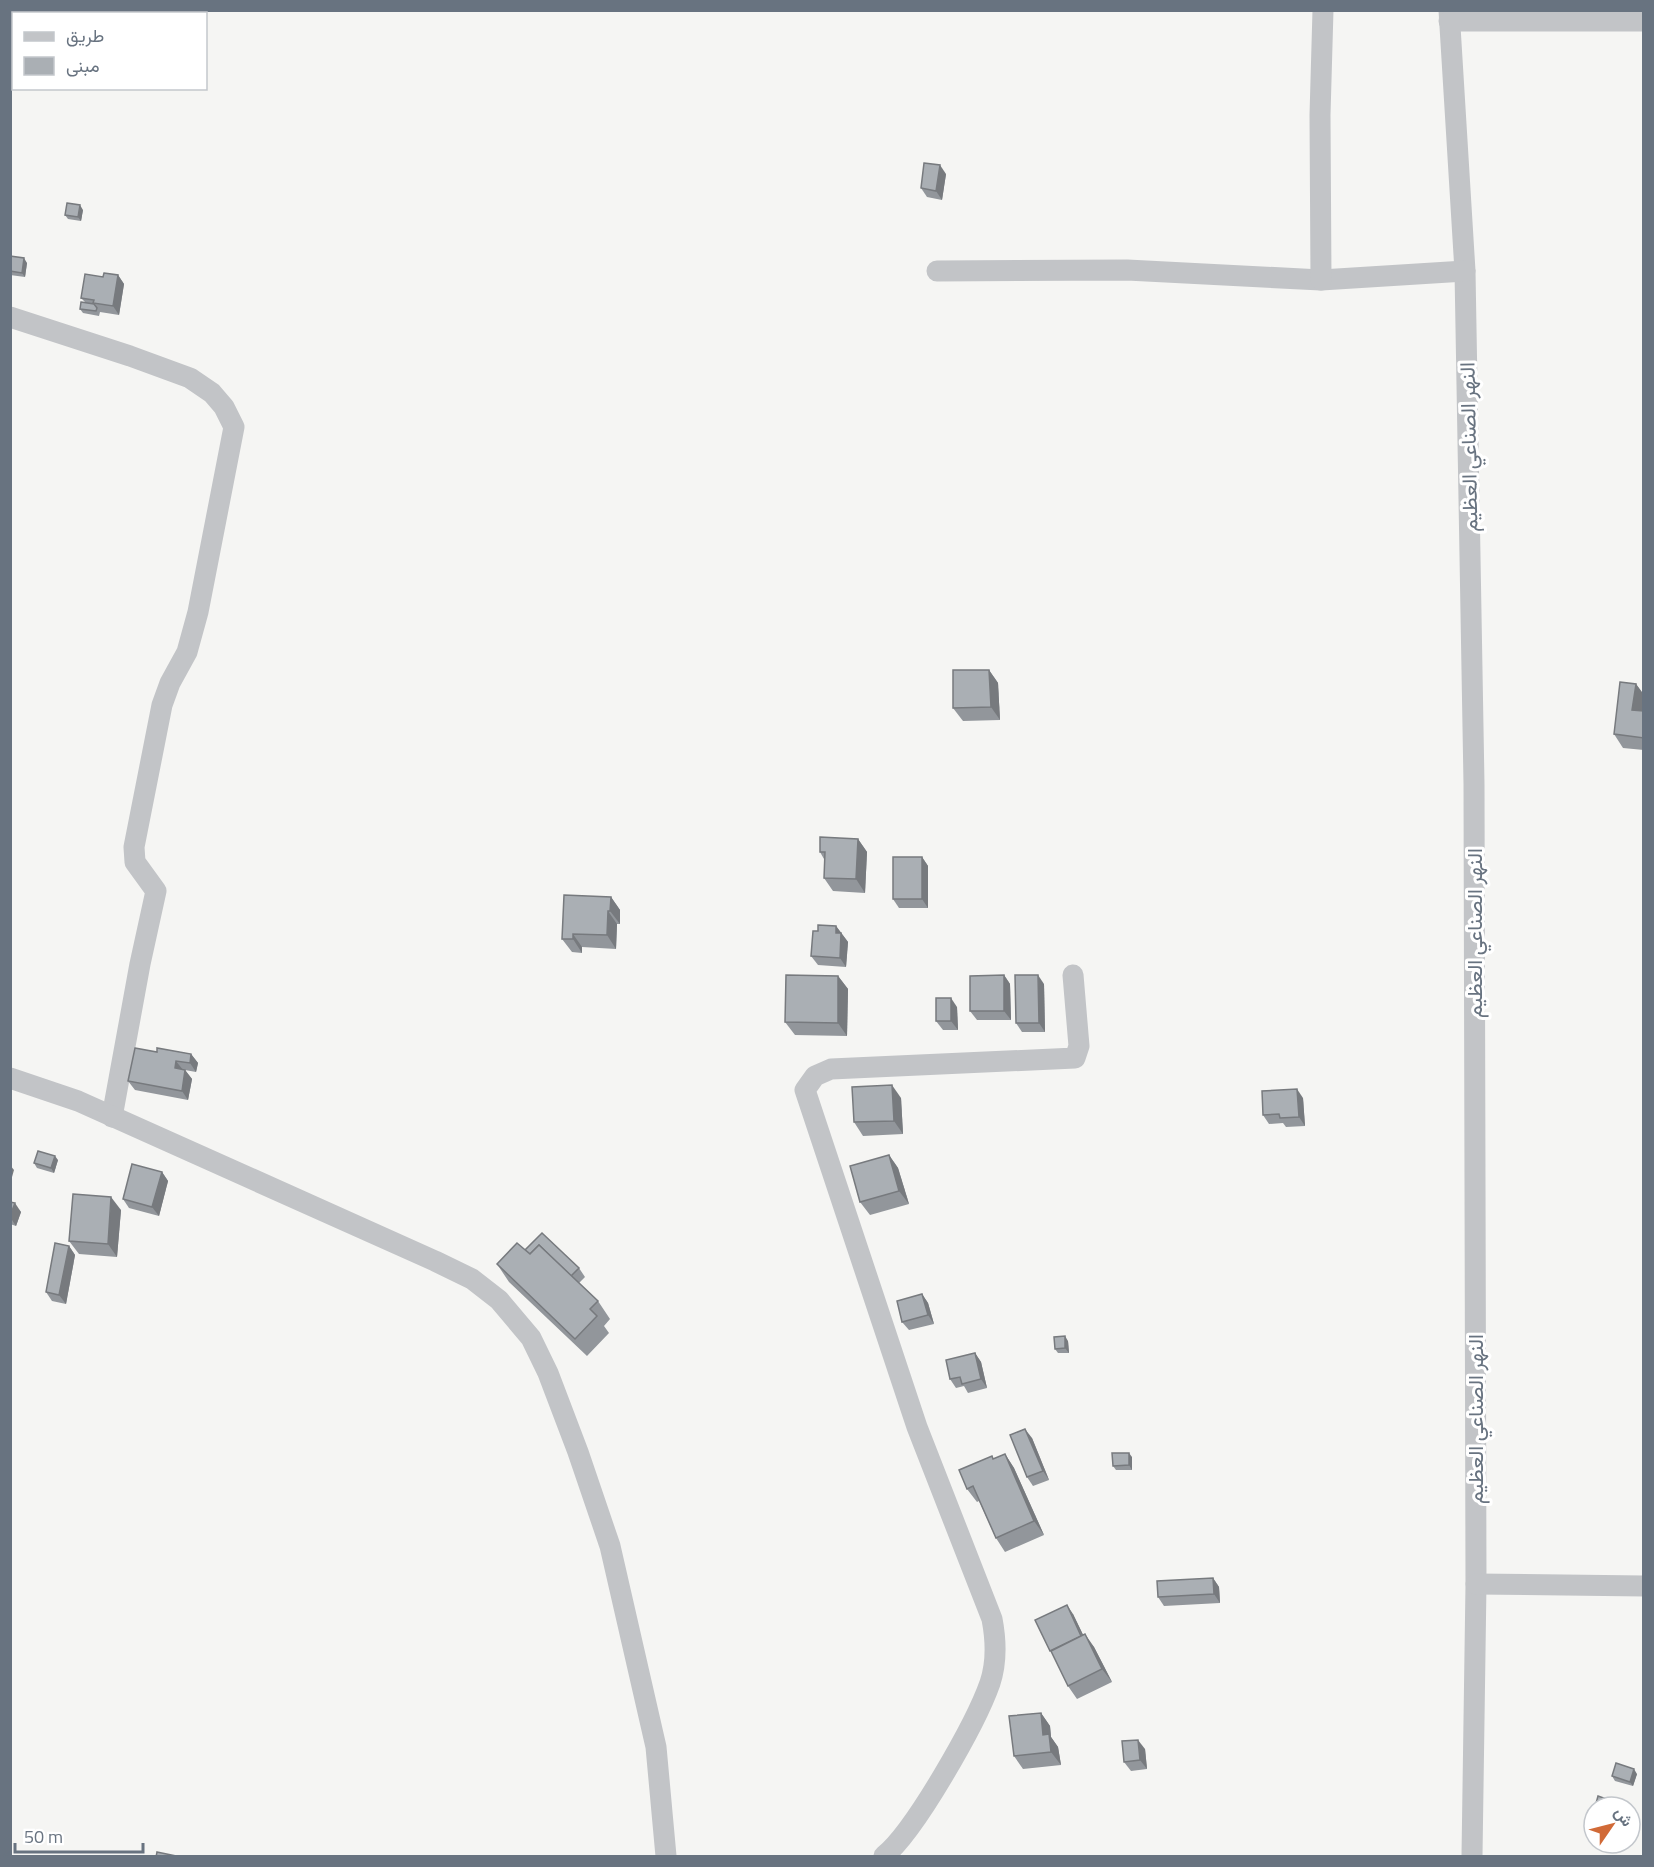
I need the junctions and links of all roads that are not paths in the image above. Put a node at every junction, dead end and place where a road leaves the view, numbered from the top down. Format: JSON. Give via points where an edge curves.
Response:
{"nodes":[{"id":1,"x":1323,"y":10,"type":"edge"},
{"id":2,"x":1449,"y":16,"type":"edge"},
{"id":3,"x":1644,"y":21,"type":"edge"},
{"id":4,"x":937,"y":271,"type":"dead end"},
{"id":5,"x":1465,"y":271,"type":"junction"},
{"id":6,"x":1321,"y":280,"type":"junction"},
{"id":7,"x":10,"y":317,"type":"edge"},
{"id":8,"x":1073,"y":975,"type":"dead end"},
{"id":9,"x":10,"y":1078,"type":"edge"},
{"id":10,"x":112,"y":1117,"type":"junction"},
{"id":11,"x":1476,"y":1584,"type":"junction"},
{"id":12,"x":1644,"y":1586,"type":"edge"},
{"id":13,"x":666,"y":1857,"type":"edge"},
{"id":14,"x":884,"y":1857,"type":"edge"},
{"id":15,"x":1472,"y":1857,"type":"edge"}],
"edges":[{"from":1,"to":6,"type":"street"},
{"from":2,"to":3,"type":"street"},
{"from":2,"to":5,"type":"street","name":"النهر الصناعي العظيم"},
{"from":4,"to":6,"type":"street","via":[[1104,269]]},
{"from":5,"to":6,"type":"street"},
{"from":5,"to":11,"type":"street","name":"النهر الصناعي العظيم","via":[[1474,784]]},
{"from":7,"to":10,"type":"street","via":[[190,378],[212,393],[234,427],[198,612],[187,652],[162,705],[134,847],[135,862],[156,891]]},
{"from":8,"to":14,"type":"street","via":[[1078,1046],[1075,1058],[831,1069],[815,1076],[805,1090],[917,1427],[992,1619],[995,1640],[990,1683],[969,1725],[928,1800]]},
{"from":9,"to":10,"type":"street"},
{"from":10,"to":13,"type":"street","via":[[472,1279],[499,1300],[531,1338],[548,1373],[610,1546],[656,1747]]},
{"from":11,"to":12,"type":"street"},
{"from":11,"to":15,"type":"street","name":"النهر الصناعي العظيم"}]}
